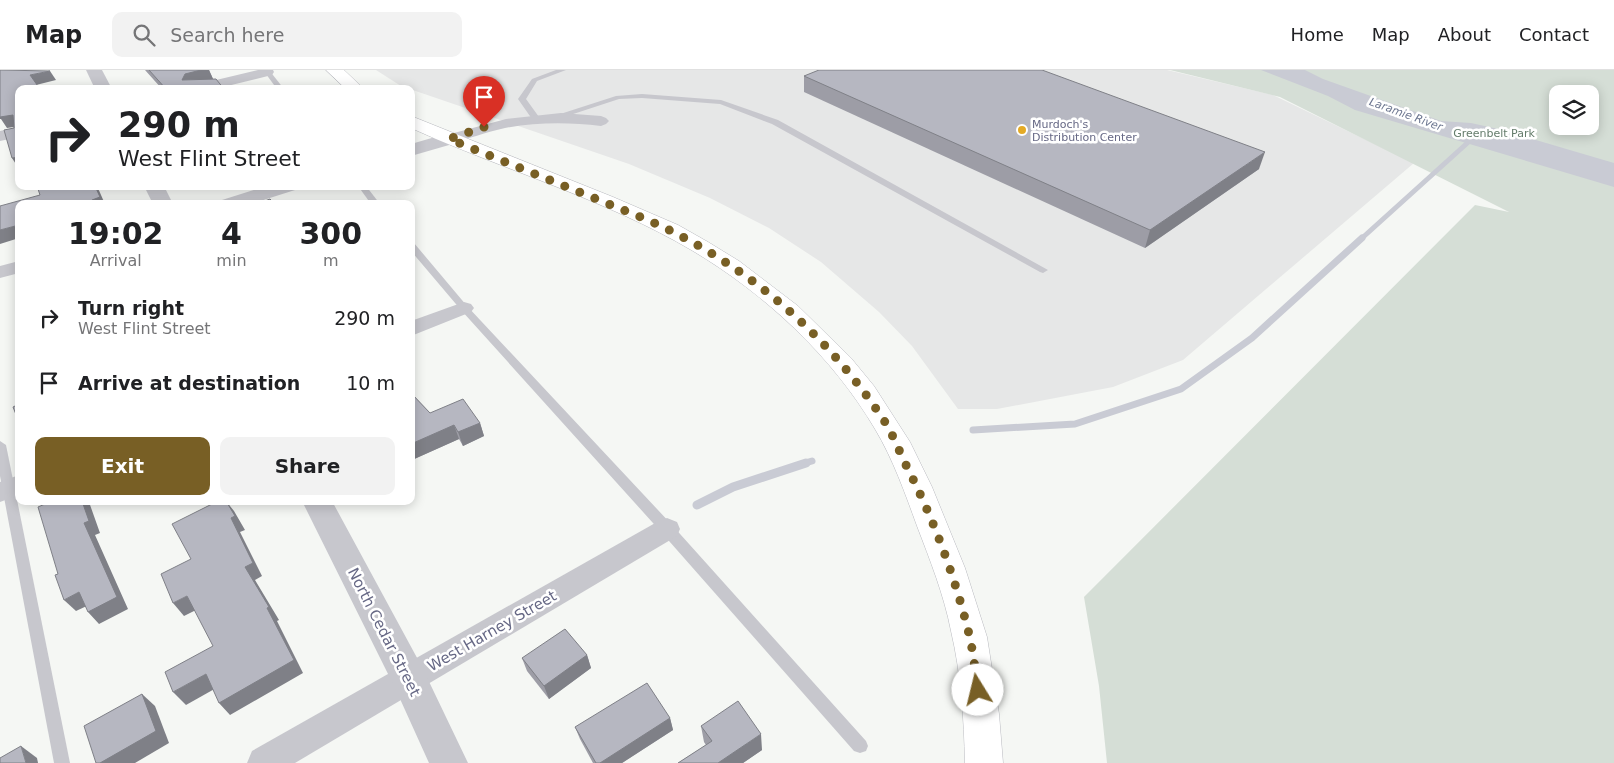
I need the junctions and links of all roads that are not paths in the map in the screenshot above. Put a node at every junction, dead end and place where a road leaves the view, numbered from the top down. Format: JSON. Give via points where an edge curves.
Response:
{"nodes":[{"id":1,"x":94,"y":70,"type":"edge"},
{"id":2,"x":334,"y":70,"type":"edge"},
{"id":3,"x":563,"y":70,"type":"edge"},
{"id":4,"x":266,"y":71,"type":"edge"},
{"id":5,"x":102,"y":85,"type":"edge"},
{"id":6,"x":212,"y":85,"type":"edge"},
{"id":7,"x":278,"y":85,"type":"edge"},
{"id":8,"x":351,"y":85,"type":"edge"},
{"id":9,"x":555,"y":116,"type":"junction"},
{"id":10,"x":535,"y":117,"type":"junction"},
{"id":11,"x":601,"y":121,"type":"dead end"},
{"id":12,"x":415,"y":123,"type":"edge"},
{"id":13,"x":15,"y":133,"type":"edge"},
{"id":14,"x":0,"y":136,"type":"edge"},
{"id":15,"x":449,"y":139,"type":"junction"},
{"id":16,"x":415,"y":149,"type":"edge"},
{"id":17,"x":275,"y":190,"type":"edge"},
{"id":18,"x":365,"y":190,"type":"edge"},
{"id":19,"x":242,"y":200,"type":"edge"},
{"id":20,"x":373,"y":200,"type":"edge"},
{"id":21,"x":415,"y":250,"type":"edge"},
{"id":22,"x":15,"y":268,"type":"edge"},
{"id":23,"x":1043,"y":270,"type":"dead end"},
{"id":24,"x":0,"y":272,"type":"edge"},
{"id":25,"x":464,"y":308,"type":"junction"},
{"id":26,"x":415,"y":327,"type":"edge"},
{"id":27,"x":0,"y":445,"type":"edge"},
{"id":28,"x":9,"y":489,"type":"edge"},
{"id":29,"x":319,"y":505,"type":"edge"},
{"id":30,"x":667,"y":529,"type":"junction"},
{"id":31,"x":409,"y":679,"type":"junction"},
{"id":32,"x":860,"y":746,"type":"dead end"},
{"id":33,"x":62,"y":763,"type":"edge"},
{"id":34,"x":264,"y":763,"type":"edge"},
{"id":35,"x":449,"y":763,"type":"edge"},
{"id":36,"x":984,"y":763,"type":"edge"}],
"edges":[{"from":1,"to":5,"type":"street"},
{"from":2,"to":8,"type":"main road"},
{"from":3,"to":10,"type":"lane","via":[[534,80],[522,99]]},
{"from":4,"to":6,"type":"street"},
{"from":4,"to":7,"type":"lane"},
{"from":9,"to":10,"type":"street"},
{"from":9,"to":11,"type":"street"},
{"from":9,"to":23,"type":"lane","via":[[618,97],[721,102],[775,122]]},
{"from":10,"to":15,"type":"street","via":[[484,127]]},
{"from":12,"to":15,"type":"main road"},
{"from":13,"to":14,"type":"street"},
{"from":15,"to":16,"type":"street"},
{"from":15,"to":36,"type":"main road","via":[[639,216],[717,256],[782,304],[849,373],[884,421],[916,485],[941,546],[969,631]]},
{"from":17,"to":19,"type":"street"},
{"from":18,"to":20,"type":"lane"},
{"from":21,"to":25,"type":"lane"},
{"from":22,"to":24,"type":"street"},
{"from":25,"to":26,"type":"street"},
{"from":25,"to":30,"type":"lane"},
{"from":27,"to":28,"type":"lane"},
{"from":28,"to":33,"type":"lane"},
{"from":29,"to":31,"type":"street","name":"North Cedar Street"},
{"from":30,"to":31,"type":"street","name":"West Harney Street"},
{"from":30,"to":32,"type":"lane"},
{"from":31,"to":34,"type":"street","name":"West Harney Street"},
{"from":31,"to":35,"type":"street","name":"North Cedar Street"}]}
